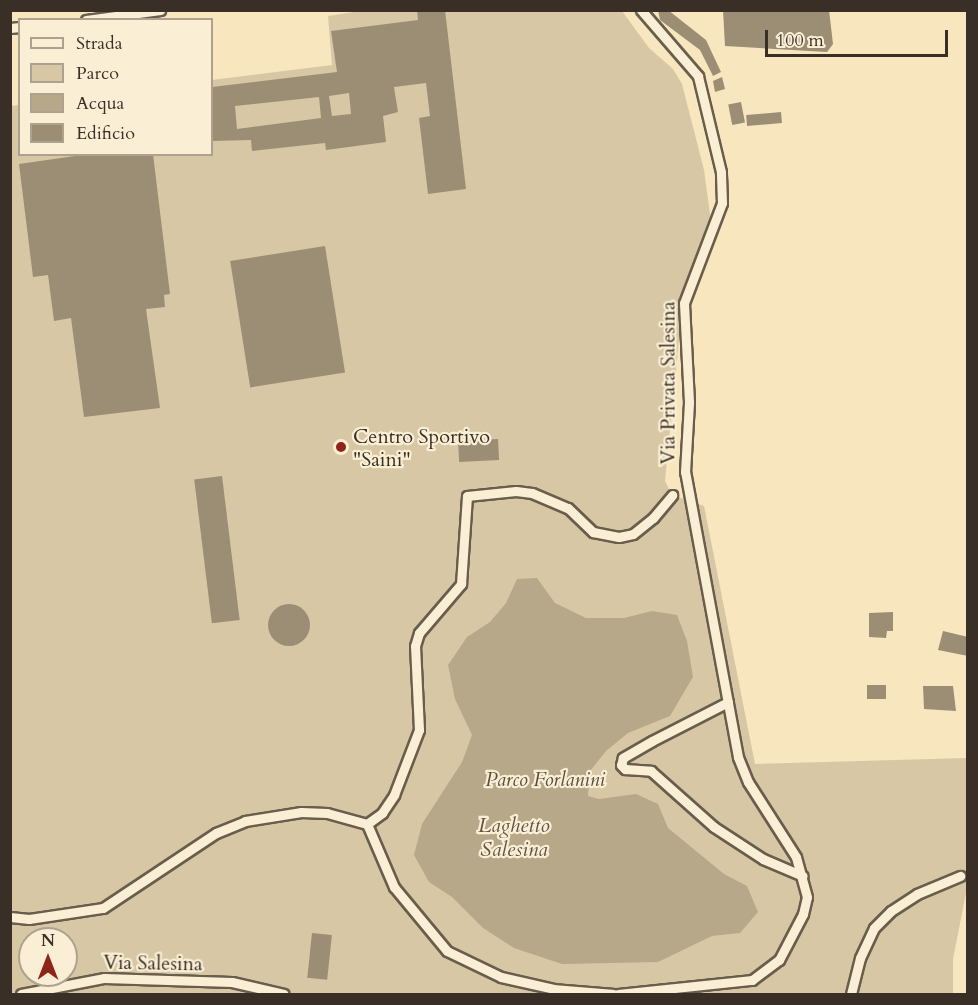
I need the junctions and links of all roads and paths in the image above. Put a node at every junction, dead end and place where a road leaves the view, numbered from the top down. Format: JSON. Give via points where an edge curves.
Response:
{"nodes":[{"id":1,"x":160,"y":10,"type":"edge"},
{"id":2,"x":641,"y":10,"type":"edge"},
{"id":3,"x":101,"y":18,"type":"edge"},
{"id":4,"x":688,"y":488,"type":"junction"},
{"id":5,"x":728,"y":702,"type":"junction"},
{"id":6,"x":367,"y":824,"type":"junction"},
{"id":7,"x":802,"y":876,"type":"junction"},
{"id":8,"x":960,"y":876,"type":"dead end"},
{"id":9,"x":10,"y":917,"type":"edge"},
{"id":10,"x":21,"y":994,"type":"edge"},
{"id":11,"x":284,"y":994,"type":"edge"},
{"id":12,"x":613,"y":994,"type":"edge"},
{"id":13,"x":618,"y":994,"type":"edge"},
{"id":14,"x":851,"y":994,"type":"edge"}],
"edges":[{"from":1,"to":3,"type":"street"},
{"from":2,"to":4,"type":"street","name":"Via Privata Salesina","via":[[698,76],[723,191],[684,303]]},
{"from":4,"to":5,"type":"street","name":"Via Privata Salesina"},
{"from":4,"to":6,"type":"street","via":[[674,492],[653,518],[633,534],[619,537],[593,532],[568,508],[532,493],[467,496],[461,584],[419,633],[415,646],[419,730],[394,795],[382,813]]},
{"from":5,"to":7,"type":"street","via":[[738,757],[748,782],[786,840]]},
{"from":5,"to":7,"type":"street","via":[[623,758],[621,765],[625,769],[651,771],[714,827],[763,859]]},
{"from":6,"to":9,"type":"street","via":[[327,813],[301,812],[245,820],[216,833],[103,908]]},
{"from":6,"to":12,"type":"street","via":[[394,887],[447,951],[501,977],[554,989]]},
{"from":7,"to":13,"type":"street","via":[[807,897],[803,914],[779,960],[766,972],[752,980]]},
{"from":8,"to":14,"type":"street","via":[[918,894],[891,911],[874,928],[860,958]]},
{"from":10,"to":11,"type":"street","name":"Via Salesina","via":[[104,978],[232,982]]}]}
